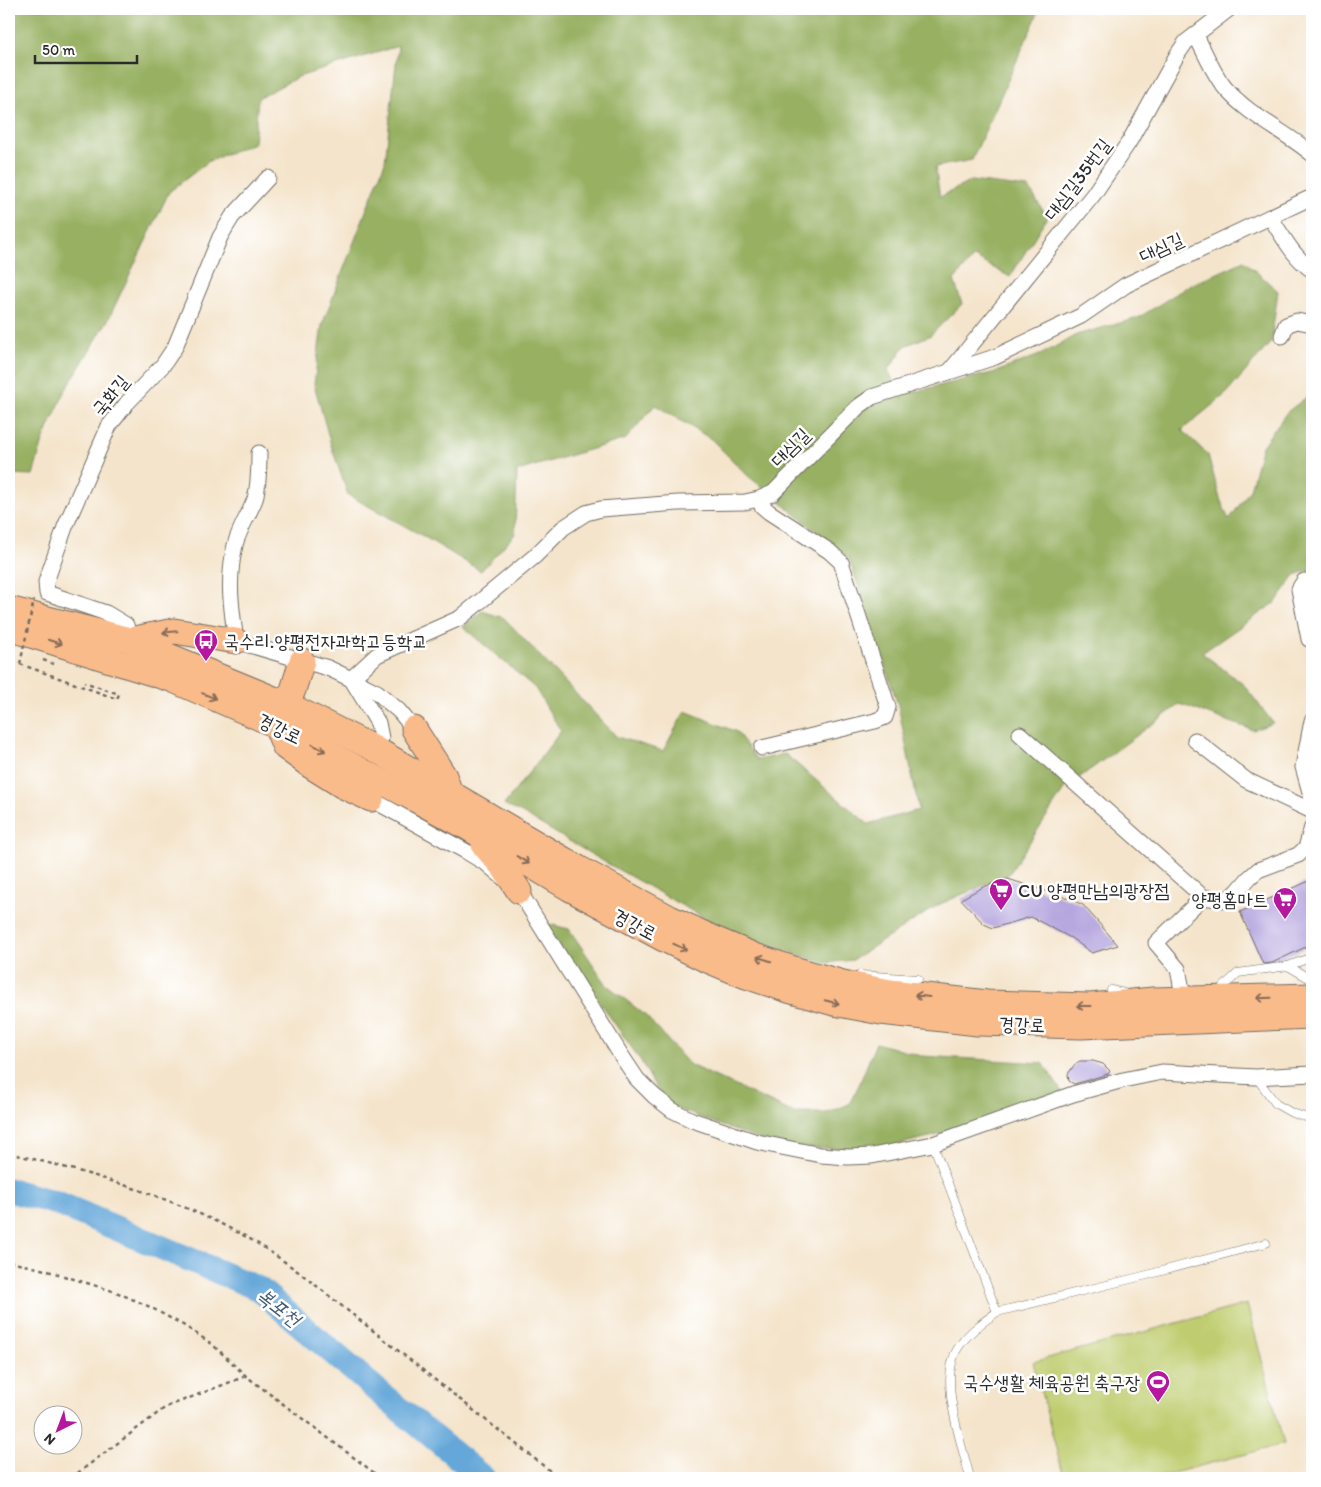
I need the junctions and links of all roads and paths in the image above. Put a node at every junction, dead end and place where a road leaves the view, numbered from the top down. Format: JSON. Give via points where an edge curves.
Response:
{"nodes":[{"id":1,"x":1229,"y":9,"type":"edge"},
{"id":2,"x":1196,"y":36,"type":"junction"},
{"id":3,"x":1312,"y":154,"type":"edge"},
{"id":4,"x":268,"y":178,"type":"dead end"},
{"id":5,"x":1312,"y":197,"type":"edge"},
{"id":6,"x":1270,"y":217,"type":"junction"},
{"id":7,"x":1312,"y":270,"type":"edge"},
{"id":8,"x":1312,"y":324,"type":"edge"},
{"id":9,"x":1282,"y":336,"type":"dead end"},
{"id":10,"x":950,"y":371,"type":"junction"},
{"id":11,"x":259,"y":453,"type":"dead end"},
{"id":12,"x":760,"y":499,"type":"junction"},
{"id":13,"x":1304,"y":581,"type":"dead end"},
{"id":14,"x":34,"y":600,"type":"dead end"},
{"id":15,"x":10,"y":625,"type":"edge"},
{"id":16,"x":130,"y":640,"type":"junction"},
{"id":17,"x":1312,"y":640,"type":"edge"},
{"id":18,"x":236,"y":641,"type":"junction"},
{"id":19,"x":302,"y":661,"type":"junction"},
{"id":20,"x":351,"y":679,"type":"junction"},
{"id":21,"x":84,"y":682,"type":"dead end"},
{"id":22,"x":281,"y":714,"type":"junction"},
{"id":23,"x":1312,"y":722,"type":"edge"},
{"id":24,"x":414,"y":729,"type":"joint"},
{"id":25,"x":1020,"y":734,"type":"dead end"},
{"id":26,"x":381,"y":738,"type":"dead end"},
{"id":27,"x":1194,"y":740,"type":"dead end"},
{"id":28,"x":762,"y":748,"type":"dead end"},
{"id":29,"x":450,"y":794,"type":"junction"},
{"id":30,"x":372,"y":798,"type":"joint"},
{"id":31,"x":1312,"y":799,"type":"edge"},
{"id":32,"x":1312,"y":811,"type":"edge"},
{"id":33,"x":467,"y":827,"type":"junction"},
{"id":34,"x":1312,"y":827,"type":"edge"},
{"id":35,"x":519,"y":891,"type":"junction"},
{"id":36,"x":1203,"y":897,"type":"junction"},
{"id":37,"x":1312,"y":957,"type":"edge"},
{"id":38,"x":1288,"y":966,"type":"junction"},
{"id":39,"x":797,"y":970,"type":"junction"},
{"id":40,"x":842,"y":974,"type":"dead end"},
{"id":41,"x":852,"y":974,"type":"dead end"},
{"id":42,"x":918,"y":979,"type":"dead end"},
{"id":43,"x":1312,"y":980,"type":"edge"},
{"id":44,"x":1110,"y":990,"type":"dead end"},
{"id":45,"x":1312,"y":996,"type":"edge"},
{"id":46,"x":1211,"y":999,"type":"junction"},
{"id":47,"x":1153,"y":1000,"type":"junction"},
{"id":48,"x":1184,"y":1000,"type":"junction"},
{"id":49,"x":1312,"y":1016,"type":"edge"},
{"id":50,"x":1312,"y":1074,"type":"edge"},
{"id":51,"x":1256,"y":1077,"type":"junction"},
{"id":52,"x":1312,"y":1119,"type":"edge"},
{"id":53,"x":933,"y":1144,"type":"junction"},
{"id":54,"x":9,"y":1152,"type":"edge"},
{"id":55,"x":1266,"y":1243,"type":"dead end"},
{"id":56,"x":9,"y":1262,"type":"edge"},
{"id":57,"x":997,"y":1312,"type":"junction"},
{"id":58,"x":246,"y":1376,"type":"junction"},
{"id":59,"x":71,"y":1478,"type":"edge"},
{"id":60,"x":381,"y":1478,"type":"edge"},
{"id":61,"x":559,"y":1478,"type":"edge"},
{"id":62,"x":970,"y":1478,"type":"edge"}],
"edges":[{"from":1,"to":2,"type":"street","name":"대심길35번길"},
{"from":2,"to":3,"type":"street","via":[[1226,90]]},
{"from":2,"to":10,"type":"street","name":"대심길35번길","via":[[1186,42],[1177,55],[1129,142],[1093,195]]},
{"from":4,"to":16,"type":"street","name":"국화길","via":[[232,217],[220,236],[175,347],[109,426],[64,527],[46,582],[48,593],[106,613],[126,625]]},
{"from":5,"to":6,"type":"street","name":"대심길"},
{"from":6,"to":7,"type":"street","via":[[1292,252]]},
{"from":6,"to":10,"type":"street","name":"대심길","via":[[1126,285],[1081,316],[995,357]]},
{"from":8,"to":9,"type":"street","via":[[1297,321],[1286,325]]},
{"from":10,"to":12,"type":"street","name":"대심길","via":[[872,397],[858,407],[773,493]]},
{"from":11,"to":18,"type":"street","via":[[255,498],[236,543],[231,566],[229,589]]},
{"from":12,"to":20,"type":"street","name":"대심길","via":[[630,506],[586,513],[563,528],[536,556],[460,618],[377,655]]},
{"from":12,"to":28,"type":"street","via":[[769,512],[841,562],[888,707],[885,717],[875,721]]},
{"from":13,"to":17,"type":"street","via":[[1300,589],[1309,639]]},
{"from":14,"to":21,"type":"path","bridge":true,"via":[[20,664],[117,699],[119,694]]},
{"from":15,"to":16,"type":"highway","name":"경강로"},
{"from":15,"to":22,"type":"highway","name":"경강로","one_way":true},
{"from":18,"to":16,"type":"highway","one_way":true,"via":[[174,631]]},
{"from":16,"to":22,"type":"highway","name":"경강로"},
{"from":18,"to":19,"type":"street"},
{"from":19,"to":20,"type":"street"},
{"from":19,"to":22,"type":"highway"},
{"from":20,"to":24,"type":"street","via":[[377,692]]},
{"from":20,"to":26,"type":"street","via":[[378,723]]},
{"from":22,"to":29,"type":"highway","name":"경강로","via":[[375,749]]},
{"from":22,"to":30,"type":"highway","via":[[285,747],[343,786]]},
{"from":22,"to":33,"type":"highway","name":"경강로","one_way":true},
{"from":23,"to":31,"type":"street","via":[[1302,766]]},
{"from":24,"to":29,"type":"highway","via":[[444,776]]},
{"from":25,"to":36,"type":"street"},
{"from":27,"to":32,"type":"street","via":[[1246,780]]},
{"from":39,"to":29,"type":"highway","name":"경강로","one_way":true,"via":[[747,953],[670,918]]},
{"from":30,"to":35,"type":"street","via":[[486,864]]},
{"from":33,"to":35,"type":"highway","via":[[504,868]]},
{"from":33,"to":49,"type":"highway","name":"경강로","one_way":true,"via":[[569,888],[696,955],[746,976],[834,1003],[926,1018],[1029,1025],[1142,1024]]},
{"from":34,"to":36,"type":"street","via":[[1306,848],[1298,855],[1258,870],[1226,900]]},
{"from":35,"to":53,"type":"street","via":[[637,1078],[672,1110],[749,1140],[821,1155],[872,1156]]},
{"from":36,"to":48,"type":"street","via":[[1156,943],[1178,969]]},
{"from":37,"to":38,"type":"lane"},
{"from":38,"to":43,"type":"lane"},
{"from":38,"to":46,"type":"lane","via":[[1238,972]]},
{"from":39,"to":40,"type":"lane"},
{"from":47,"to":39,"type":"highway","name":"경강로","one_way":true,"via":[[1090,1006],[987,1003],[890,992]]},
{"from":41,"to":42,"type":"lane"},
{"from":44,"to":47,"type":"lane"},
{"from":45,"to":46,"type":"highway","name":"경강로","one_way":true},
{"from":46,"to":48,"type":"highway","name":"경강로"},
{"from":47,"to":48,"type":"highway","name":"경강로"},
{"from":50,"to":51,"type":"street"},
{"from":51,"to":52,"type":"lane","via":[[1276,1104]]},
{"from":51,"to":53,"type":"street","via":[[1162,1072],[1123,1080],[1073,1094]]},
{"from":53,"to":57,"type":"lane"},
{"from":54,"to":61,"type":"path","via":[[152,1194],[234,1230],[304,1276]]},
{"from":55,"to":57,"type":"lane"},
{"from":56,"to":58,"type":"path","via":[[78,1279],[150,1307],[212,1344]]},
{"from":57,"to":62,"type":"lane","via":[[976,1326],[958,1346],[950,1367],[949,1389]]},
{"from":58,"to":59,"type":"path","via":[[166,1408]]},
{"from":58,"to":60,"type":"path"}]}
